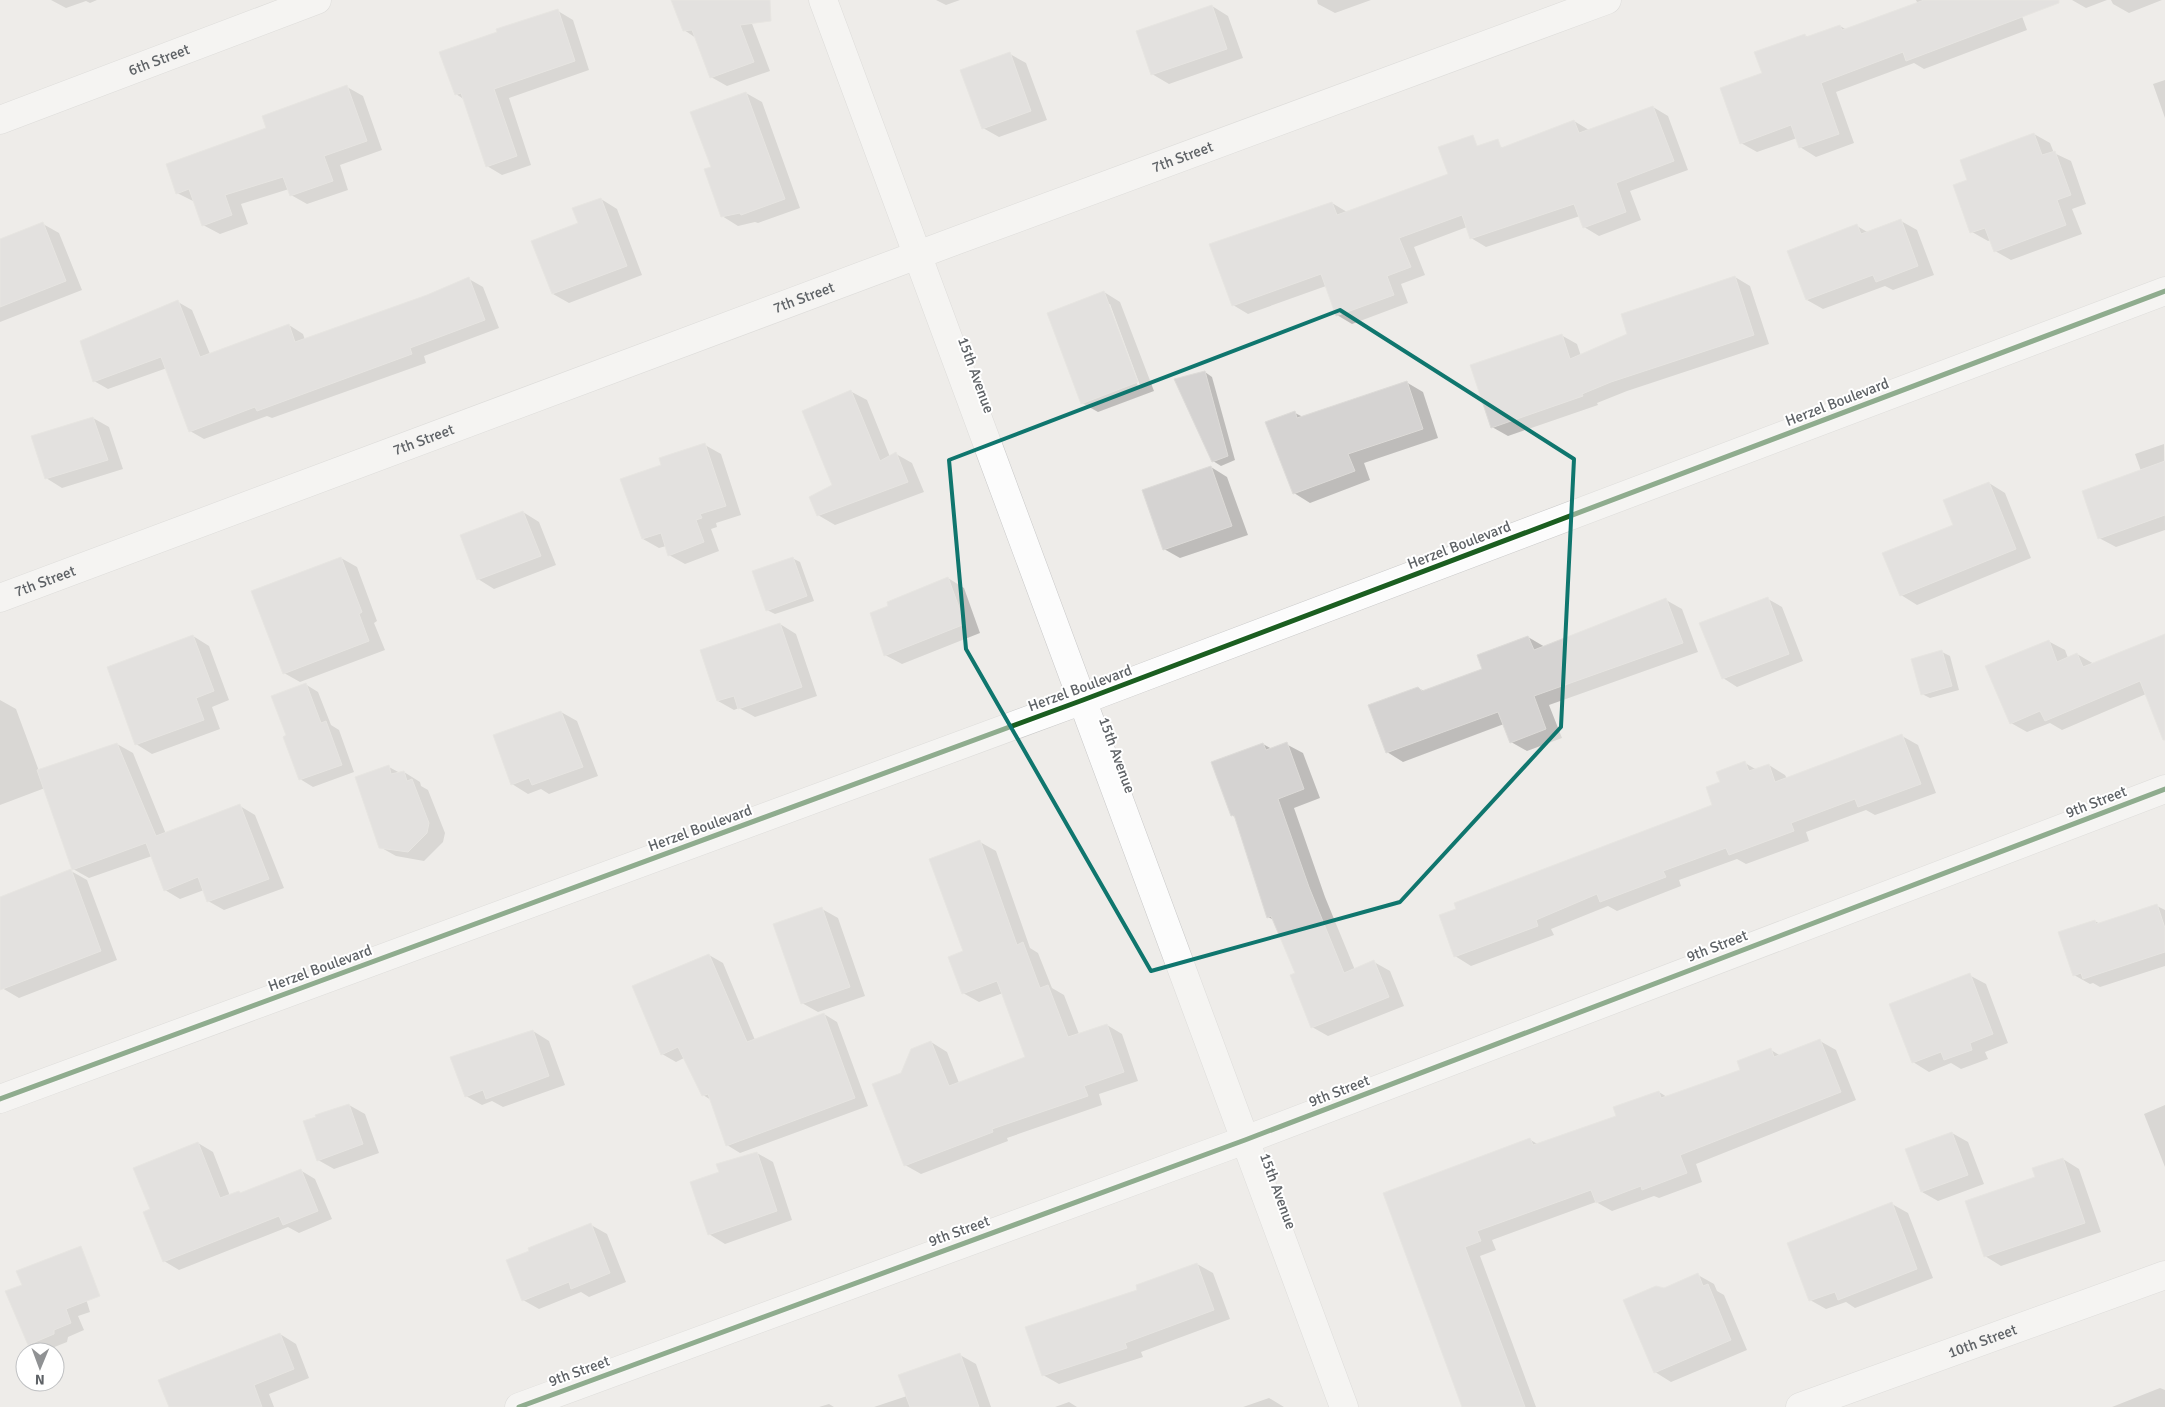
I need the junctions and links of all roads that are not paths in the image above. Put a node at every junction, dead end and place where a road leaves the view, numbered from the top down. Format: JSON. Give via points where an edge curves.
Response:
{"nodes":[{"id":1,"x":317,"y":0,"type":"edge"},
{"id":2,"x":822,"y":0,"type":"edge"},
{"id":3,"x":1607,"y":0,"type":"edge"},
{"id":4,"x":0,"y":120,"type":"edge"},
{"id":5,"x":918,"y":255,"type":"junction"},
{"id":6,"x":2165,"y":291,"type":"edge"},
{"id":7,"x":0,"y":598,"type":"edge"},
{"id":8,"x":1083,"y":700,"type":"junction"},
{"id":9,"x":2165,"y":789,"type":"edge"},
{"id":10,"x":0,"y":1099,"type":"edge"},
{"id":11,"x":1245,"y":1140,"type":"junction"},
{"id":12,"x":2165,"y":1275,"type":"edge"},
{"id":13,"x":519,"y":1407,"type":"edge"},
{"id":14,"x":1344,"y":1407,"type":"edge"},
{"id":15,"x":1800,"y":1407,"type":"edge"}],
"edges":[{"from":1,"to":4,"type":"street","name":"6th Street"},
{"from":2,"to":5,"type":"street","name":"15th Avenue"},
{"from":3,"to":5,"type":"street","name":"7th Street"},
{"from":5,"to":7,"type":"street","name":"7th Street"},
{"from":5,"to":8,"type":"street","name":"15th Avenue"},
{"from":6,"to":8,"type":"street","name":"Herzel Boulevard"},
{"from":8,"to":10,"type":"street","name":"Herzel Boulevard"},
{"from":8,"to":11,"type":"street","name":"15th Avenue"},
{"from":9,"to":11,"type":"street","name":"9th Street"},
{"from":11,"to":13,"type":"street","name":"9th Street"},
{"from":11,"to":14,"type":"street","name":"15th Avenue"},
{"from":12,"to":15,"type":"street","name":"10th Street"}]}
